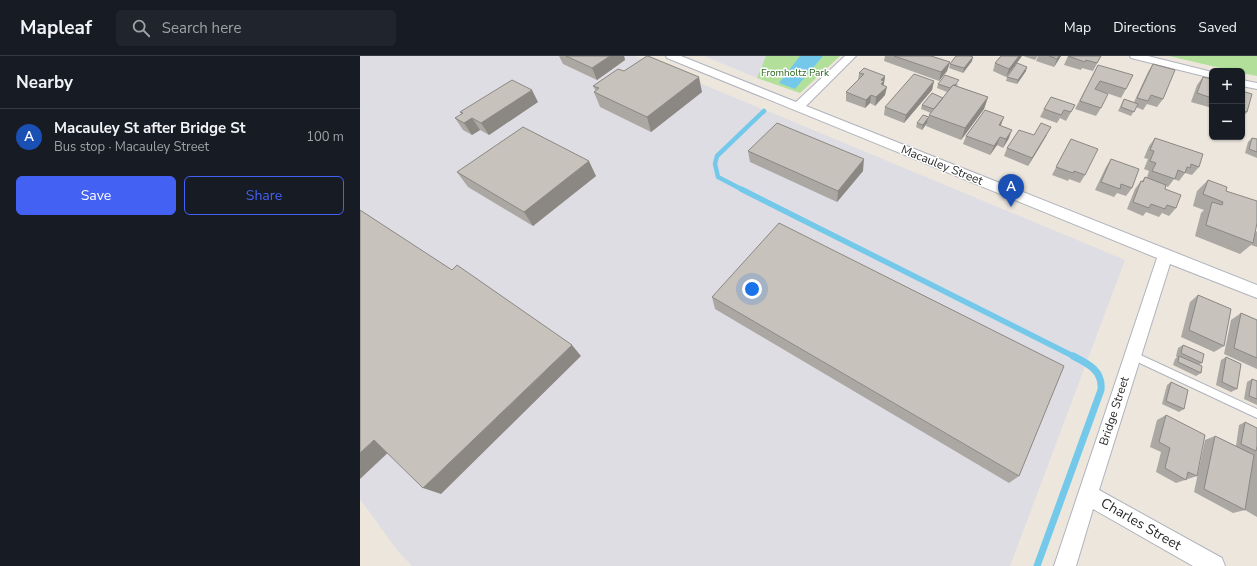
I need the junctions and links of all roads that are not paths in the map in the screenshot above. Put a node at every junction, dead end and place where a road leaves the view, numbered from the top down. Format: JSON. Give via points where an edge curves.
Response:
{"nodes":[{"id":1,"x":672,"y":56,"type":"edge"},
{"id":2,"x":851,"y":56,"type":"edge"},
{"id":3,"x":1135,"y":56,"type":"edge"},
{"id":4,"x":1209,"y":74,"type":"edge"},
{"id":5,"x":1245,"y":84,"type":"edge"},
{"id":6,"x":1257,"y":86,"type":"edge"},
{"id":7,"x":798,"y":106,"type":"junction"},
{"id":8,"x":1165,"y":256,"type":"junction"},
{"id":9,"x":1257,"y":292,"type":"edge"},
{"id":10,"x":1132,"y":354,"type":"junction"},
{"id":11,"x":1257,"y":414,"type":"edge"},
{"id":12,"x":1088,"y":494,"type":"junction"},
{"id":13,"x":1065,"y":566,"type":"edge"},
{"id":14,"x":1214,"y":566,"type":"edge"}],
"edges":[{"from":1,"to":7,"type":"street","name":"Macauley Street"},
{"from":2,"to":7,"type":"street"},
{"from":3,"to":4,"type":"street"},
{"from":5,"to":6,"type":"street"},
{"from":7,"to":8,"type":"street","name":"Macauley Street"},
{"from":8,"to":9,"type":"street","name":"Macauley Street"},
{"from":8,"to":10,"type":"street","name":"Bridge Street"},
{"from":10,"to":11,"type":"lane"},
{"from":10,"to":12,"type":"street","name":"Bridge Street"},
{"from":12,"to":13,"type":"street","name":"Bridge Street"},
{"from":12,"to":14,"type":"street","name":"Charles Street"}]}
